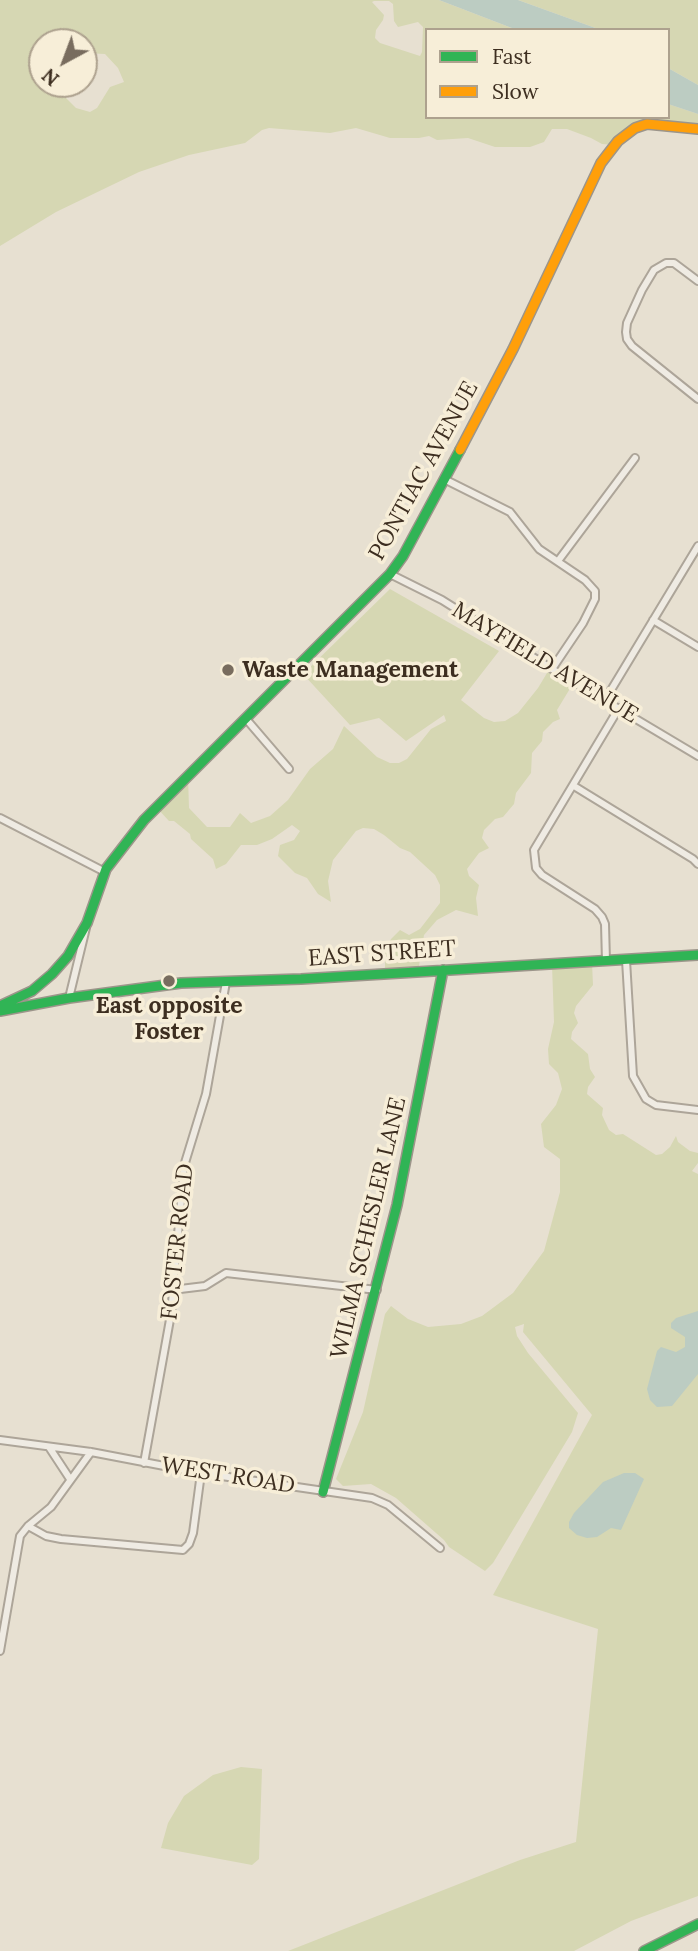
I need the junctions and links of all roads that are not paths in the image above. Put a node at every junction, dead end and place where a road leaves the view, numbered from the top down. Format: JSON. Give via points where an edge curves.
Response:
{"nodes":[{"id":1,"x":698,"y":129,"type":"edge"},
{"id":2,"x":698,"y":281,"type":"edge"},
{"id":3,"x":698,"y":399,"type":"edge"},
{"id":4,"x":635,"y":458,"type":"dead end"},
{"id":5,"x":444,"y":479,"type":"junction"},
{"id":6,"x":698,"y":546,"type":"edge"},
{"id":7,"x":558,"y":561,"type":"junction"},
{"id":8,"x":390,"y":573,"type":"junction"},
{"id":9,"x":653,"y":620,"type":"junction"},
{"id":10,"x":698,"y":647,"type":"edge"},
{"id":11,"x":552,"y":669,"type":"junction"},
{"id":12,"x":605,"y":700,"type":"junction"},
{"id":13,"x":619,"y":708,"type":"junction"},
{"id":14,"x":247,"y":720,"type":"junction"},
{"id":15,"x":698,"y":756,"type":"edge"},
{"id":16,"x":289,"y":769,"type":"dead end"},
{"id":17,"x":574,"y":786,"type":"junction"},
{"id":18,"x":0,"y":818,"type":"edge"},
{"id":19,"x":698,"y":864,"type":"edge"},
{"id":20,"x":105,"y":872,"type":"junction"},
{"id":21,"x":87,"y":923,"type":"junction"},
{"id":22,"x":698,"y":955,"type":"edge"},
{"id":23,"x":625,"y":960,"type":"junction"},
{"id":24,"x":606,"y":961,"type":"junction"},
{"id":25,"x":443,"y":970,"type":"junction"},
{"id":26,"x":226,"y":982,"type":"junction"},
{"id":27,"x":69,"y":998,"type":"junction"},
{"id":28,"x":0,"y":1009,"type":"edge"},
{"id":29,"x":698,"y":1110,"type":"edge"},
{"id":30,"x":172,"y":1290,"type":"junction"},
{"id":31,"x":377,"y":1290,"type":"junction"},
{"id":32,"x":0,"y":1440,"type":"edge"},
{"id":33,"x":49,"y":1447,"type":"junction"},
{"id":34,"x":91,"y":1452,"type":"junction"},
{"id":35,"x":144,"y":1463,"type":"junction"},
{"id":36,"x":201,"y":1473,"type":"junction"},
{"id":37,"x":70,"y":1479,"type":"junction"},
{"id":38,"x":323,"y":1492,"type":"junction"},
{"id":39,"x":28,"y":1526,"type":"junction"},
{"id":40,"x":440,"y":1548,"type":"dead end"},
{"id":41,"x":0,"y":1651,"type":"edge"},
{"id":42,"x":698,"y":1924,"type":"edge"},
{"id":43,"x":644,"y":1951,"type":"edge"}],
"edges":[{"from":1,"to":5,"type":"street","name":"PONTIAC AVENUE","via":[[647,124],[618,141],[607,156]]},
{"from":2,"to":3,"type":"street","via":[[674,263],[654,270],[627,323],[627,340]]},
{"from":4,"to":7,"type":"street"},
{"from":5,"to":7,"type":"street","via":[[510,512],[539,549]]},
{"from":5,"to":8,"type":"street","name":"PONTIAC AVENUE"},
{"from":6,"to":9,"type":"street"},
{"from":7,"to":11,"type":"street","via":[[585,580],[595,591],[595,599]]},
{"from":8,"to":11,"type":"street","name":"MAYFIELD AVENUE"},
{"from":8,"to":14,"type":"street","name":"PONTIAC AVENUE"},
{"from":9,"to":10,"type":"street"},
{"from":9,"to":12,"type":"street"},
{"from":11,"to":12,"type":"street","name":"MAYFIELD AVENUE"},
{"from":12,"to":13,"type":"street","name":"MAYFIELD AVENUE"},
{"from":13,"to":15,"type":"street","name":"MAYFIELD AVENUE"},
{"from":13,"to":17,"type":"street"},
{"from":14,"to":16,"type":"street"},
{"from":14,"to":20,"type":"street","name":"PONTIAC AVENUE","via":[[145,820]]},
{"from":17,"to":19,"type":"street"},
{"from":17,"to":24,"type":"street","via":[[534,850],[535,863],[542,875],[602,917]]},
{"from":18,"to":20,"type":"street"},
{"from":20,"to":21,"type":"street","name":"PONTIAC AVENUE"},
{"from":21,"to":27,"type":"street","name":"PONTIAC AVENUE"},
{"from":21,"to":28,"type":"street","name":"PONTIAC AVENUE","via":[[52,974]]},
{"from":22,"to":23,"type":"street","name":"EAST STREET"},
{"from":23,"to":24,"type":"street","name":"EAST STREET"},
{"from":23,"to":29,"type":"street","via":[[633,1076],[646,1099],[656,1105]]},
{"from":24,"to":25,"type":"street","name":"EAST STREET"},
{"from":25,"to":26,"type":"street","name":"EAST STREET"},
{"from":25,"to":31,"type":"street","name":"WILMA SCHESLER LANE"},
{"from":26,"to":27,"type":"street","name":"EAST STREET"},
{"from":26,"to":30,"type":"street","name":"FOSTER ROAD","via":[[206,1094],[184,1166]]},
{"from":27,"to":28,"type":"street","name":"PONTIAC AVENUE"},
{"from":30,"to":31,"type":"street","via":[[197,1289],[226,1273]]},
{"from":30,"to":35,"type":"street","name":"FOSTER ROAD"},
{"from":31,"to":38,"type":"street","name":"WILMA SCHESLER LANE"},
{"from":32,"to":33,"type":"street","name":"WEST ROAD"},
{"from":33,"to":34,"type":"street","name":"WEST ROAD"},
{"from":33,"to":37,"type":"street"},
{"from":34,"to":35,"type":"street","name":"WEST ROAD"},
{"from":34,"to":37,"type":"street"},
{"from":35,"to":36,"type":"street","name":"WEST ROAD"},
{"from":36,"to":38,"type":"street","name":"WEST ROAD"},
{"from":36,"to":39,"type":"street","via":[[193,1534],[183,1549],[61,1539]]},
{"from":37,"to":39,"type":"street","via":[[51,1507]]},
{"from":38,"to":40,"type":"street","name":"WEST ROAD","via":[[381,1501]]},
{"from":39,"to":41,"type":"street","via":[[16,1552]]},
{"from":42,"to":43,"type":"street"}]}
